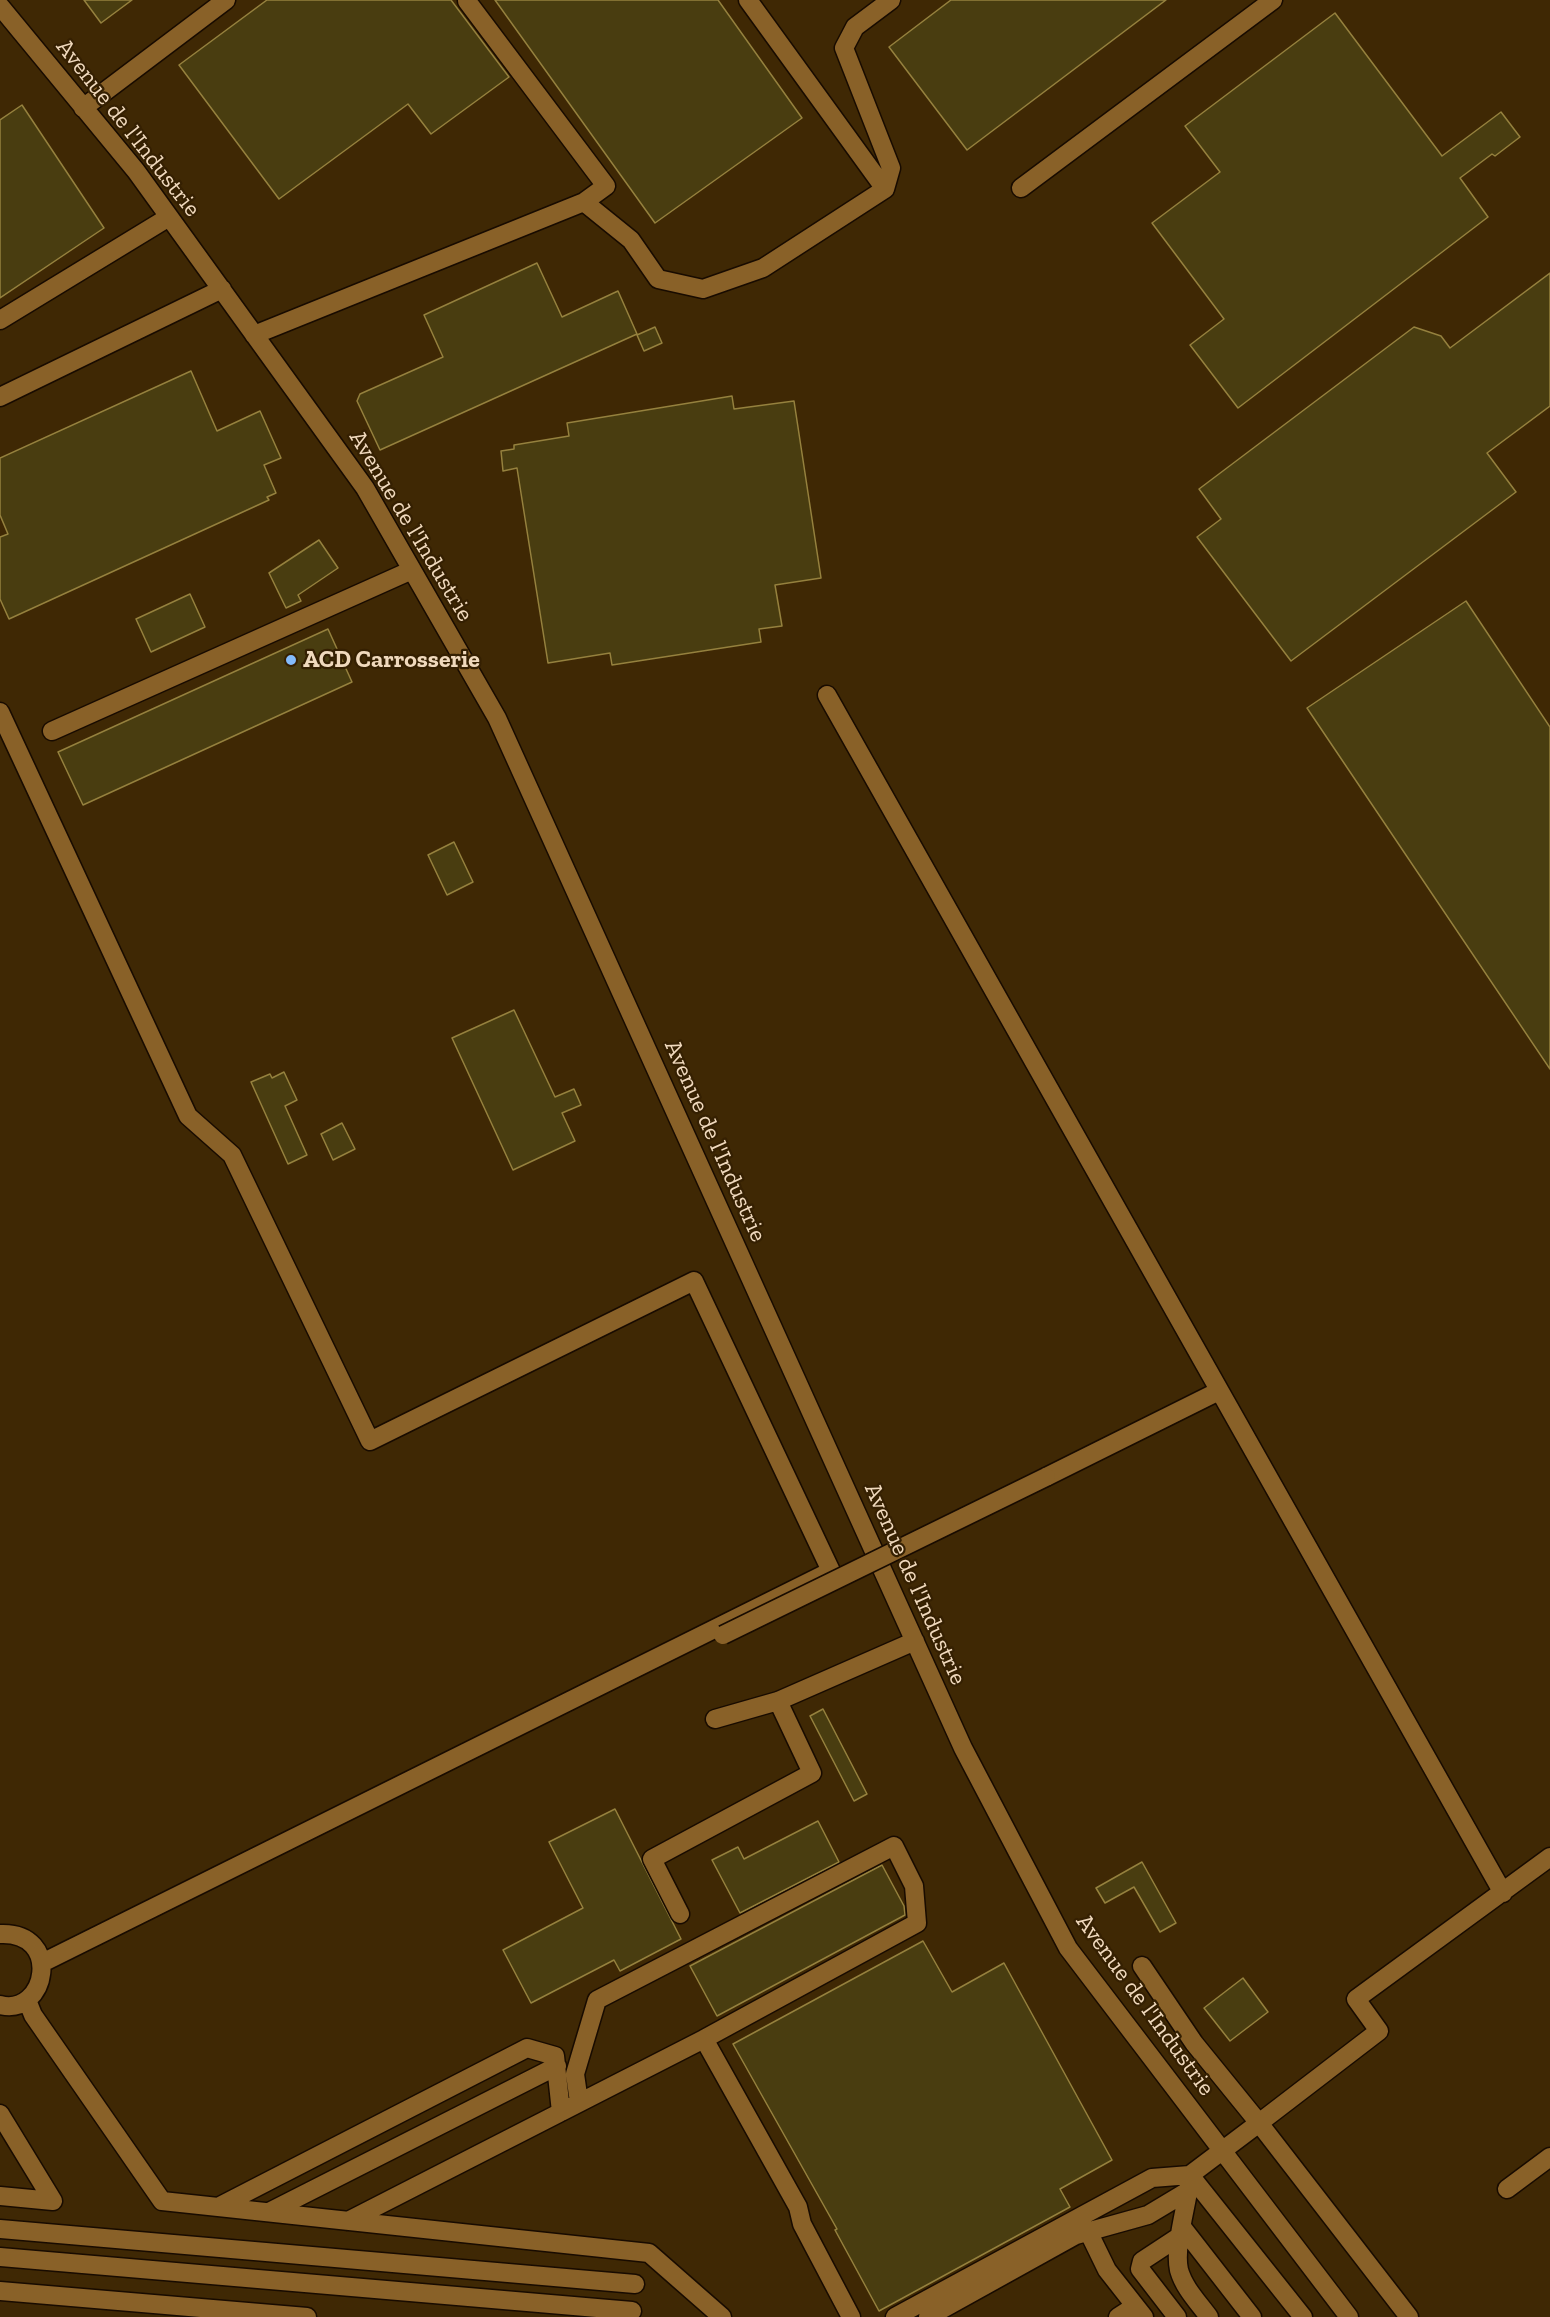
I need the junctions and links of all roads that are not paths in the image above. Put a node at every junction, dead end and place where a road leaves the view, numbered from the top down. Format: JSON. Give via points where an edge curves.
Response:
{"nodes":[{"id":1,"x":226,"y":0,"type":"edge"},
{"id":2,"x":468,"y":0,"type":"edge"},
{"id":3,"x":748,"y":0,"type":"edge"},
{"id":4,"x":891,"y":0,"type":"edge"},
{"id":5,"x":1273,"y":0,"type":"edge"},
{"id":6,"x":0,"y":6,"type":"edge"},
{"id":7,"x":6,"y":26,"type":"edge"},
{"id":8,"x":84,"y":108,"type":"junction"},
{"id":9,"x":1021,"y":188,"type":"dead end"},
{"id":10,"x":885,"y":189,"type":"junction"},
{"id":11,"x":584,"y":202,"type":"junction"},
{"id":12,"x":169,"y":217,"type":"junction"},
{"id":13,"x":222,"y":289,"type":"junction"},
{"id":14,"x":0,"y":320,"type":"edge"},
{"id":15,"x":254,"y":334,"type":"junction"},
{"id":16,"x":0,"y":397,"type":"edge"},
{"id":17,"x":412,"y":570,"type":"junction"},
{"id":18,"x":827,"y":695,"type":"dead end"},
{"id":19,"x":0,"y":712,"type":"edge"},
{"id":20,"x":52,"y":731,"type":"dead end"},
{"id":21,"x":1219,"y":1391,"type":"junction"},
{"id":22,"x":915,"y":1641,"type":"junction"},
{"id":23,"x":660,"y":1656,"type":"junction"},
{"id":24,"x":778,"y":1701,"type":"junction"},
{"id":25,"x":715,"y":1719,"type":"dead end"},
{"id":26,"x":1550,"y":1857,"type":"edge"},
{"id":27,"x":1503,"y":1893,"type":"junction"},
{"id":28,"x":680,"y":1914,"type":"dead end"},
{"id":29,"x":0,"y":1934,"type":"edge"},
{"id":30,"x":42,"y":1963,"type":"junction"},
{"id":31,"x":1142,"y":1966,"type":"dead end"},
{"id":32,"x":27,"y":2000,"type":"junction"},
{"id":33,"x":0,"y":2005,"type":"edge"},
{"id":34,"x":704,"y":2039,"type":"junction"},
{"id":35,"x":557,"y":2066,"type":"junction"},
{"id":36,"x":579,"y":2102,"type":"junction"},
{"id":37,"x":561,"y":2112,"type":"junction"},
{"id":38,"x":0,"y":2114,"type":"edge"},
{"id":39,"x":1259,"y":2123,"type":"junction"},
{"id":40,"x":1221,"y":2150,"type":"junction"},
{"id":41,"x":1550,"y":2157,"type":"edge"},
{"id":42,"x":1189,"y":2183,"type":"junction"},
{"id":43,"x":1507,"y":2189,"type":"dead end"},
{"id":44,"x":0,"y":2196,"type":"edge"},
{"id":45,"x":218,"y":2207,"type":"junction"},
{"id":46,"x":269,"y":2212,"type":"junction"},
{"id":47,"x":348,"y":2221,"type":"junction"},
{"id":48,"x":0,"y":2229,"type":"edge"},
{"id":49,"x":1088,"y":2231,"type":"junction"},
{"id":50,"x":1181,"y":2231,"type":"junction"},
{"id":51,"x":637,"y":2251,"type":"junction"},
{"id":52,"x":0,"y":2257,"type":"edge"},
{"id":53,"x":635,"y":2284,"type":"junction"},
{"id":54,"x":0,"y":2291,"type":"edge"},
{"id":55,"x":1139,"y":2312,"type":"edge"},
{"id":56,"x":632,"y":2314,"type":"edge"},
{"id":57,"x":307,"y":2317,"type":"edge"},
{"id":58,"x":722,"y":2317,"type":"edge"},
{"id":59,"x":850,"y":2317,"type":"edge"},
{"id":60,"x":894,"y":2317,"type":"edge"},
{"id":61,"x":928,"y":2317,"type":"edge"},
{"id":62,"x":1118,"y":2317,"type":"edge"},
{"id":63,"x":1177,"y":2317,"type":"edge"},
{"id":64,"x":1209,"y":2317,"type":"edge"},
{"id":65,"x":1252,"y":2317,"type":"edge"},
{"id":66,"x":1303,"y":2317,"type":"edge"},
{"id":67,"x":1349,"y":2317,"type":"edge"},
{"id":68,"x":1409,"y":2317,"type":"edge"}],
"edges":[{"from":1,"to":8,"type":"street"},
{"from":2,"to":11,"type":"street","via":[[606,186]]},
{"from":3,"to":10,"type":"street"},
{"from":4,"to":10,"type":"street","via":[[855,27],[844,48],[891,168]]},
{"from":5,"to":9,"type":"street"},
{"from":6,"to":7,"type":"street","name":"Avenue de l'Industrie"},
{"from":7,"to":8,"type":"street","name":"Avenue de l'Industrie"},
{"from":8,"to":12,"type":"street","name":"Avenue de l'Industrie"},
{"from":10,"to":11,"type":"street","via":[[763,268],[703,289],[658,279],[631,240]]},
{"from":11,"to":15,"type":"street"},
{"from":12,"to":13,"type":"street","name":"Avenue de l'Industrie"},
{"from":12,"to":14,"type":"street"},
{"from":13,"to":15,"type":"street","name":"Avenue de l'Industrie"},
{"from":13,"to":16,"type":"street"},
{"from":15,"to":17,"type":"street","name":"Avenue de l'Industrie","via":[[365,488]]},
{"from":17,"to":20,"type":"street"},
{"from":17,"to":22,"type":"street","name":"Avenue de l'Industrie","via":[[497,718]]},
{"from":18,"to":21,"type":"street"},
{"from":19,"to":23,"type":"street","via":[[188,1116],[232,1155],[370,1441],[694,1281],[831,1571]]},
{"from":21,"to":23,"type":"street","bridge":true,"via":[[668,1662]]},
{"from":21,"to":27,"type":"street"},
{"from":22,"to":24,"type":"street"},
{"from":22,"to":40,"type":"street","name":"Avenue de l'Industrie","via":[[963,1748],[1068,1948]]},
{"from":23,"to":30,"type":"street"},
{"from":24,"to":25,"type":"street"},
{"from":24,"to":28,"type":"street","via":[[812,1773],[651,1859]]},
{"from":26,"to":27,"type":"street"},
{"from":27,"to":39,"type":"street","via":[[1356,1999],[1379,2031]]},
{"from":29,"to":30,"type":"street","via":[[15,1934],[33,1945]]},
{"from":30,"to":32,"type":"street","via":[[40,1984]]},
{"from":31,"to":39,"type":"street","via":[[1194,2043]]},
{"from":32,"to":33,"type":"street","via":[[7,2007]]},
{"from":32,"to":45,"type":"street","via":[[33,2015],[162,2201]]},
{"from":34,"to":36,"type":"street"},
{"from":34,"to":36,"type":"street","via":[[917,1923],[914,1886],[894,1846],[597,2000],[575,2074]]},
{"from":34,"to":59,"type":"street","via":[[798,2207],[802,2224]]},
{"from":35,"to":37,"type":"street"},
{"from":35,"to":45,"type":"street","via":[[555,2056],[527,2048]]},
{"from":35,"to":46,"type":"street"},
{"from":36,"to":37,"type":"street"},
{"from":37,"to":47,"type":"street"},
{"from":38,"to":44,"type":"street","via":[[53,2201]]},
{"from":39,"to":40,"type":"street"},
{"from":39,"to":68,"type":"street"},
{"from":40,"to":42,"type":"street"},
{"from":40,"to":67,"type":"street","name":"Avenue de l'Industrie"},
{"from":41,"to":43,"type":"street"},
{"from":42,"to":49,"type":"street","via":[[1148,2216]]},
{"from":42,"to":50,"type":"street"},
{"from":42,"to":60,"type":"street","via":[[1152,2178]]},
{"from":42,"to":66,"type":"street"},
{"from":45,"to":46,"type":"street"},
{"from":46,"to":47,"type":"street"},
{"from":47,"to":51,"type":"street"},
{"from":48,"to":53,"type":"street"},
{"from":49,"to":55,"type":"street","via":[[1107,2270]]},
{"from":49,"to":61,"type":"street"},
{"from":50,"to":63,"type":"street","via":[[1142,2261],[1140,2269]]},
{"from":50,"to":64,"type":"street","via":[[1179,2268],[1187,2289]]},
{"from":50,"to":65,"type":"street"},
{"from":51,"to":53,"type":"street"},
{"from":51,"to":58,"type":"street","via":[[649,2253]]},
{"from":52,"to":56,"type":"street"},
{"from":53,"to":56,"type":"street"},
{"from":54,"to":57,"type":"street"},
{"from":55,"to":62,"type":"street"}]}
